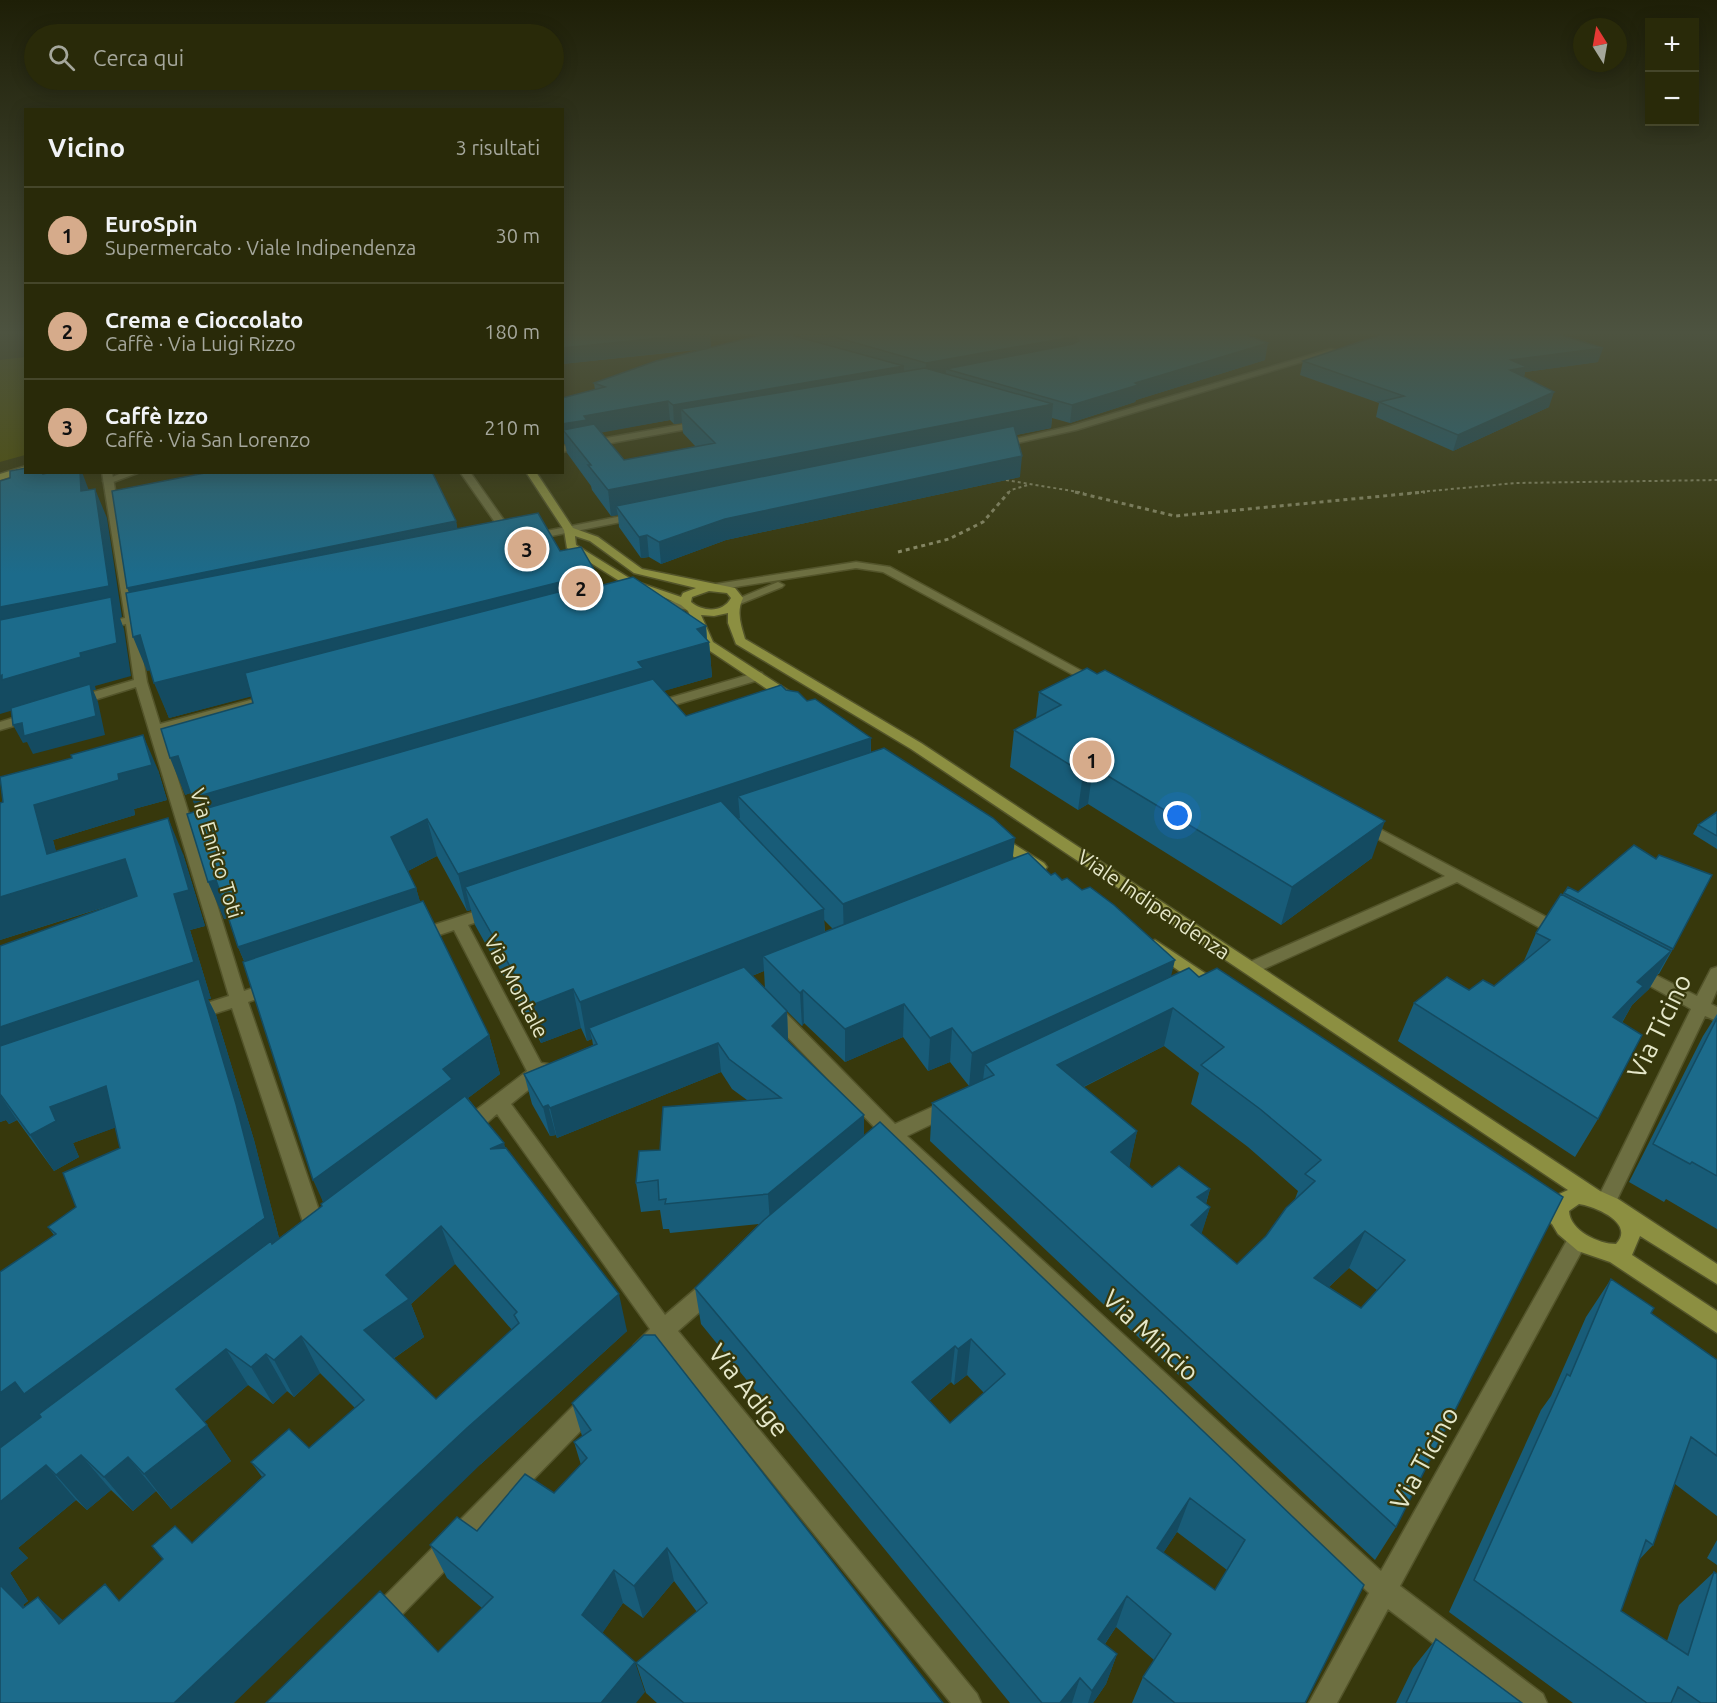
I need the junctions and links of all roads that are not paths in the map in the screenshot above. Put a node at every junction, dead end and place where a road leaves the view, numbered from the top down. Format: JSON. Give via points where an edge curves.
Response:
{"nodes":[{"id":1,"x":1119,"y":414,"type":"edge"},
{"id":2,"x":716,"y":422,"type":"edge"},
{"id":3,"x":1050,"y":422,"type":"dead end"},
{"id":4,"x":1073,"y":428,"type":"junction"},
{"id":5,"x":984,"y":447,"type":"edge"},
{"id":6,"x":564,"y":448,"type":"edge"},
{"id":7,"x":24,"y":470,"type":"edge"},
{"id":8,"x":124,"y":474,"type":"edge"},
{"id":9,"x":466,"y":474,"type":"edge"},
{"id":10,"x":532,"y":474,"type":"edge"},
{"id":11,"x":0,"y":477,"type":"edge"},
{"id":12,"x":107,"y":477,"type":"edge"},
{"id":13,"x":651,"y":514,"type":"edge"},
{"id":14,"x":569,"y":530,"type":"junction"},
{"id":15,"x":832,"y":569,"type":"junction"},
{"id":16,"x":712,"y":587,"type":"junction"},
{"id":17,"x":638,"y":602,"type":"edge"},
{"id":18,"x":735,"y":604,"type":"junction"},
{"id":19,"x":689,"y":607,"type":"junction"},
{"id":20,"x":164,"y":613,"type":"edge"},
{"id":21,"x":129,"y":620,"type":"junction"},
{"id":22,"x":86,"y":630,"type":"edge"},
{"id":23,"x":758,"y":676,"type":"junction"},
{"id":24,"x":141,"y":682,"type":"junction"},
{"id":25,"x":1105,"y":686,"type":"edge"},
{"id":26,"x":282,"y":696,"type":"edge"},
{"id":27,"x":65,"y":705,"type":"edge"},
{"id":28,"x":804,"y":708,"type":"edge"},
{"id":29,"x":645,"y":710,"type":"edge"},
{"id":30,"x":43,"y":712,"type":"edge"},
{"id":31,"x":0,"y":726,"type":"edge"},
{"id":32,"x":154,"y":729,"type":"junction"},
{"id":33,"x":1354,"y":820,"type":"edge"},
{"id":34,"x":985,"y":830,"type":"edge"},
{"id":35,"x":1048,"y":873,"type":"joint"},
{"id":36,"x":1458,"y":876,"type":"junction"},
{"id":37,"x":1021,"y":878,"type":"edge"},
{"id":38,"x":503,"y":907,"type":"edge"},
{"id":39,"x":458,"y":922,"type":"junction"},
{"id":40,"x":1141,"y":936,"type":"edge"},
{"id":41,"x":403,"y":942,"type":"edge"},
{"id":42,"x":1579,"y":942,"type":"edge"},
{"id":43,"x":1620,"y":963,"type":"edge"},
{"id":44,"x":1251,"y":968,"type":"junction"},
{"id":45,"x":1717,"y":973,"type":"edge"},
{"id":46,"x":1209,"y":983,"type":"junction"},
{"id":47,"x":282,"y":984,"type":"edge"},
{"id":48,"x":1188,"y":993,"type":"edge"},
{"id":49,"x":758,"y":995,"type":"edge"},
{"id":50,"x":1229,"y":996,"type":"edge"},
{"id":51,"x":238,"y":999,"type":"junction"},
{"id":52,"x":1709,"y":1010,"type":"edge"},
{"id":53,"x":181,"y":1019,"type":"edge"},
{"id":54,"x":558,"y":1063,"type":"edge"},
{"id":55,"x":536,"y":1071,"type":"junction"},
{"id":56,"x":966,"y":1099,"type":"edge"},
{"id":57,"x":500,"y":1103,"type":"junction"},
{"id":58,"x":893,"y":1134,"type":"junction"},
{"id":59,"x":452,"y":1139,"type":"edge"},
{"id":60,"x":857,"y":1164,"type":"edge"},
{"id":61,"x":1520,"y":1192,"type":"edge"},
{"id":62,"x":1607,"y":1204,"type":"junction"},
{"id":63,"x":1559,"y":1218,"type":"junction"},
{"id":64,"x":338,"y":1225,"type":"edge"},
{"id":65,"x":1577,"y":1241,"type":"junction"},
{"id":66,"x":1613,"y":1253,"type":"junction"},
{"id":67,"x":1717,"y":1275,"type":"edge"},
{"id":68,"x":725,"y":1278,"type":"edge"},
{"id":69,"x":1717,"y":1323,"type":"edge"},
{"id":70,"x":663,"y":1330,"type":"junction"},
{"id":71,"x":630,"y":1364,"type":"edge"},
{"id":72,"x":605,"y":1390,"type":"edge"},
{"id":73,"x":1384,"y":1590,"type":"junction"},
{"id":74,"x":364,"y":1635,"type":"edge"},
{"id":75,"x":968,"y":1703,"type":"edge"},
{"id":76,"x":1322,"y":1703,"type":"edge"},
{"id":77,"x":1534,"y":1703,"type":"edge"}],
"edges":[{"from":1,"to":4,"type":"street"},
{"from":2,"to":6,"type":"street"},
{"from":3,"to":4,"type":"street"},
{"from":4,"to":5,"type":"street"},
{"from":7,"to":11,"type":"main road"},
{"from":8,"to":12,"type":"street"},
{"from":9,"to":14,"type":"street","via":[[508,542]]},
{"from":10,"to":14,"type":"main road"},
{"from":12,"to":21,"type":"street","name":"Via Enrico Toti"},
{"from":13,"to":14,"type":"street"},
{"from":14,"to":16,"type":"main road","via":[[594,539],[638,571]]},
{"from":14,"to":19,"type":"main road","via":[[572,546],[601,566],[630,583],[661,592]]},
{"from":15,"to":16,"type":"street"},
{"from":15,"to":18,"type":"street","via":[[766,588]]},
{"from":15,"to":25,"type":"street","via":[[856,565],[886,569]]},
{"from":16,"to":18,"type":"main road","via":[[731,590],[737,598]]},
{"from":16,"to":19,"type":"main road","via":[[687,595]]},
{"from":17,"to":19,"type":"street","via":[[659,600]]},
{"from":18,"to":19,"type":"main road","via":[[719,612]]},
{"from":18,"to":44,"type":"main road","name":"Viale Indipendenza","via":[[734,623],[740,641],[916,746]]},
{"from":19,"to":23,"type":"main road","via":[[708,644]]},
{"from":20,"to":21,"type":"street"},
{"from":21,"to":22,"type":"street"},
{"from":21,"to":24,"type":"street","name":"Via Enrico Toti"},
{"from":23,"to":28,"type":"main road"},
{"from":23,"to":29,"type":"street"},
{"from":24,"to":27,"type":"street"},
{"from":24,"to":32,"type":"street","name":"Via Enrico Toti"},
{"from":26,"to":32,"type":"street"},
{"from":30,"to":31,"type":"street"},
{"from":32,"to":51,"type":"street","name":"Via Enrico Toti","via":[[198,845]]},
{"from":33,"to":36,"type":"street"},
{"from":34,"to":35,"type":"main road","name":"Viale Indipendenza"},
{"from":35,"to":37,"type":"street"},
{"from":36,"to":42,"type":"street"},
{"from":36,"to":44,"type":"street"},
{"from":38,"to":39,"type":"street"},
{"from":39,"to":41,"type":"street"},
{"from":39,"to":55,"type":"street","name":"Via Montale"},
{"from":40,"to":46,"type":"main road","name":"Viale Indipendenza"},
{"from":43,"to":52,"type":"street"},
{"from":44,"to":62,"type":"main road","name":"Viale Indipendenza"},
{"from":45,"to":52,"type":"street","name":"Via Ticino"},
{"from":46,"to":48,"type":"street"},
{"from":46,"to":50,"type":"main road","name":"Viale Indipendenza"},
{"from":47,"to":51,"type":"street"},
{"from":49,"to":58,"type":"street","name":"Via Mincio"},
{"from":51,"to":53,"type":"street"},
{"from":51,"to":64,"type":"street","name":"Via Enrico Toti","via":[[314,1243]]},
{"from":52,"to":62,"type":"street","name":"Via Ticino"},
{"from":54,"to":55,"type":"street"},
{"from":55,"to":57,"type":"street"},
{"from":56,"to":58,"type":"street"},
{"from":57,"to":59,"type":"street"},
{"from":57,"to":70,"type":"street","name":"Via Adige"},
{"from":58,"to":60,"type":"street"},
{"from":58,"to":73,"type":"street","name":"Via Mincio"},
{"from":61,"to":63,"type":"main road"},
{"from":62,"to":63,"type":"main road","via":[[1578,1195],[1566,1198]]},
{"from":62,"to":66,"type":"main road","via":[[1630,1226],[1632,1239],[1626,1249]]},
{"from":62,"to":67,"type":"main road","name":"Viale Indipendenza"},
{"from":63,"to":65,"type":"main road"},
{"from":65,"to":66,"type":"main road","via":[[1596,1251]]},
{"from":65,"to":73,"type":"street","name":"Via Ticino"},
{"from":66,"to":69,"type":"main road"},
{"from":68,"to":70,"type":"street"},
{"from":70,"to":71,"type":"street"},
{"from":70,"to":75,"type":"street","name":"Via Adige"},
{"from":72,"to":74,"type":"street"},
{"from":73,"to":76,"type":"street","name":"Via Ticino"},
{"from":73,"to":77,"type":"street","name":"Via Mincio"}]}
